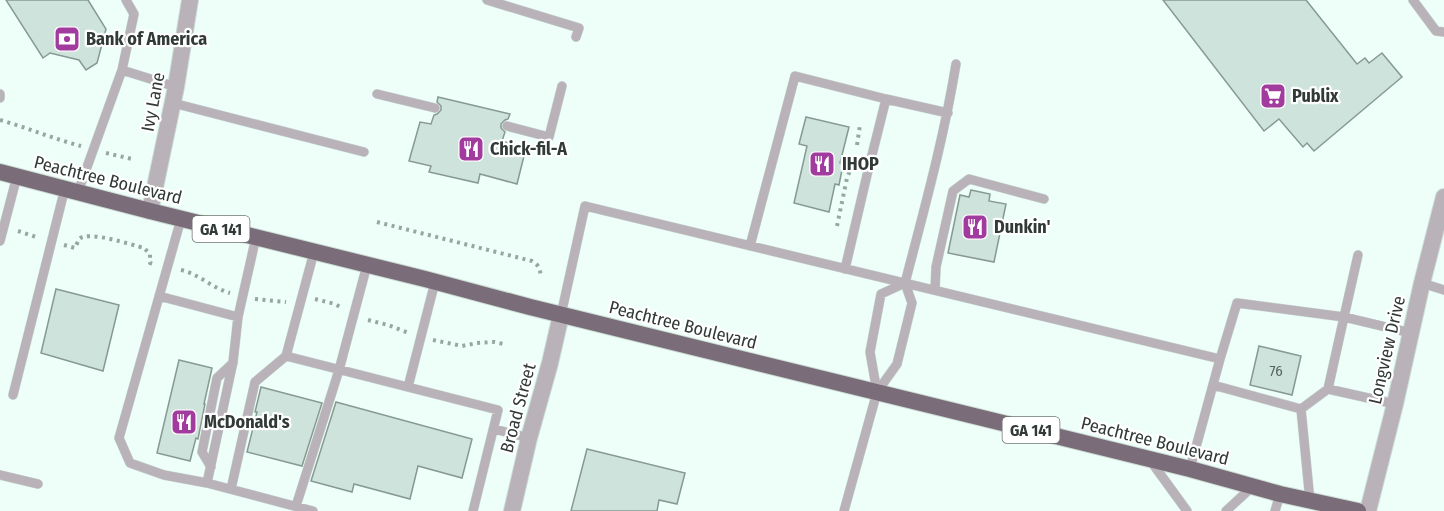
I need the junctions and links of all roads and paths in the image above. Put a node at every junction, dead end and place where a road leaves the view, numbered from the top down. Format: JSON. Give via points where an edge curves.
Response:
{"nodes":[{"id":1,"x":126,"y":0,"type":"edge"},
{"id":2,"x":190,"y":0,"type":"edge"},
{"id":3,"x":487,"y":0,"type":"edge"},
{"id":4,"x":1413,"y":0,"type":"edge"},
{"id":5,"x":1444,"y":32,"type":"edge"},
{"id":6,"x":576,"y":37,"type":"dead end"},
{"id":7,"x":956,"y":64,"type":"dead end"},
{"id":8,"x":122,"y":70,"type":"junction"},
{"id":9,"x":562,"y":86,"type":"dead end"},
{"id":10,"x":377,"y":94,"type":"dead end"},
{"id":11,"x":174,"y":95,"type":"junction"},
{"id":12,"x":886,"y":99,"type":"junction"},
{"id":13,"x":435,"y":108,"type":"dead end"},
{"id":14,"x":948,"y":113,"type":"junction"},
{"id":15,"x":0,"y":120,"type":"edge"},
{"id":16,"x":860,"y":125,"type":"dead end"},
{"id":17,"x":507,"y":126,"type":"dead end"},
{"id":18,"x":78,"y":146,"type":"dead end"},
{"id":19,"x":857,"y":146,"type":"dead end"},
{"id":20,"x":104,"y":152,"type":"dead end"},
{"id":21,"x":364,"y":152,"type":"dead end"},
{"id":22,"x":132,"y":159,"type":"dead end"},
{"id":23,"x":853,"y":162,"type":"dead end"},
{"id":24,"x":0,"y":172,"type":"edge"},
{"id":25,"x":17,"y":176,"type":"junction"},
{"id":26,"x":71,"y":190,"type":"junction"},
{"id":27,"x":1444,"y":197,"type":"edge"},
{"id":28,"x":1044,"y":199,"type":"dead end"},
{"id":29,"x":150,"y":211,"type":"junction"},
{"id":30,"x":181,"y":219,"type":"junction"},
{"id":31,"x":377,"y":222,"type":"dead end"},
{"id":32,"x":837,"y":227,"type":"dead end"},
{"id":33,"x":17,"y":231,"type":"dead end"},
{"id":34,"x":256,"y":237,"type":"junction"},
{"id":35,"x":39,"y":238,"type":"dead end"},
{"id":36,"x":0,"y":241,"type":"edge"},
{"id":37,"x":65,"y":246,"type":"dead end"},
{"id":38,"x":750,"y":246,"type":"junction"},
{"id":39,"x":314,"y":252,"type":"junction"},
{"id":40,"x":1358,"y":255,"type":"dead end"},
{"id":41,"x":155,"y":264,"type":"dead end"},
{"id":42,"x":366,"y":265,"type":"junction"},
{"id":43,"x":845,"y":269,"type":"junction"},
{"id":44,"x":179,"y":270,"type":"dead end"},
{"id":45,"x":541,"y":277,"type":"dead end"},
{"id":46,"x":435,"y":282,"type":"junction"},
{"id":47,"x":905,"y":283,"type":"junction"},
{"id":48,"x":1422,"y":283,"type":"junction"},
{"id":49,"x":936,"y":290,"type":"junction"},
{"id":50,"x":1444,"y":290,"type":"edge"},
{"id":51,"x":231,"y":293,"type":"dead end"},
{"id":52,"x":159,"y":296,"type":"junction"},
{"id":53,"x":254,"y":299,"type":"dead end"},
{"id":54,"x":315,"y":299,"type":"dead end"},
{"id":55,"x":285,"y":303,"type":"dead end"},
{"id":56,"x":335,"y":304,"type":"dead end"},
{"id":57,"x":561,"y":315,"type":"junction"},
{"id":58,"x":238,"y":317,"type":"junction"},
{"id":59,"x":1344,"y":317,"type":"junction"},
{"id":60,"x":371,"y":321,"type":"dead end"},
{"id":61,"x":404,"y":332,"type":"dead end"},
{"id":62,"x":1411,"y":333,"type":"junction"},
{"id":63,"x":437,"y":341,"type":"dead end"},
{"id":64,"x":504,"y":344,"type":"dead end"},
{"id":65,"x":286,"y":356,"type":"junction"},
{"id":66,"x":1220,"y":359,"type":"junction"},
{"id":67,"x":339,"y":369,"type":"junction"},
{"id":68,"x":1213,"y":385,"type":"junction"},
{"id":69,"x":408,"y":387,"type":"junction"},
{"id":70,"x":1328,"y":389,"type":"junction"},
{"id":71,"x":876,"y":392,"type":"junction"},
{"id":72,"x":13,"y":395,"type":"dead end"},
{"id":73,"x":1395,"y":404,"type":"junction"},
{"id":74,"x":1301,"y":409,"type":"junction"},
{"id":75,"x":494,"y":429,"type":"junction"},
{"id":76,"x":529,"y":438,"type":"junction"},
{"id":77,"x":1150,"y":460,"type":"junction"},
{"id":78,"x":1190,"y":470,"type":"junction"},
{"id":79,"x":0,"y":475,"type":"edge"},
{"id":80,"x":207,"y":483,"type":"junction"},
{"id":81,"x":38,"y":484,"type":"dead end"},
{"id":82,"x":1252,"y":486,"type":"junction"},
{"id":83,"x":231,"y":489,"type":"junction"},
{"id":84,"x":1280,"y":494,"type":"junction"},
{"id":85,"x":1310,"y":501,"type":"junction"},
{"id":86,"x":296,"y":506,"type":"junction"},
{"id":87,"x":313,"y":511,"type":"edge"},
{"id":88,"x":473,"y":511,"type":"edge"},
{"id":89,"x":513,"y":511,"type":"edge"},
{"id":90,"x":844,"y":511,"type":"edge"},
{"id":91,"x":1187,"y":511,"type":"edge"},
{"id":92,"x":1226,"y":511,"type":"edge"},
{"id":93,"x":1275,"y":511,"type":"edge"},
{"id":94,"x":1358,"y":511,"type":"edge"},
{"id":95,"x":1368,"y":511,"type":"edge"}],
"edges":[{"from":1,"to":8,"type":"lane","via":[[134,14]]},
{"from":2,"to":11,"type":"street","name":"Ivy Lane"},
{"from":3,"to":6,"type":"lane","via":[[579,28]]},
{"from":4,"to":5,"type":"lane","via":[[1436,31]]},
{"from":7,"to":14,"type":"lane"},
{"from":8,"to":11,"type":"lane"},
{"from":8,"to":26,"type":"lane"},
{"from":9,"to":17,"type":"lane","via":[[549,137]]},
{"from":10,"to":13,"type":"lane"},
{"from":11,"to":21,"type":"lane"},
{"from":11,"to":29,"type":"street","name":"Ivy Lane"},
{"from":12,"to":14,"type":"lane"},
{"from":12,"to":38,"type":"lane","via":[[795,76]]},
{"from":12,"to":43,"type":"lane"},
{"from":14,"to":47,"type":"lane"},
{"from":15,"to":18,"type":"path"},
{"from":16,"to":19,"type":"path"},
{"from":20,"to":22,"type":"path"},
{"from":23,"to":32,"type":"path"},
{"from":24,"to":25,"type":"highway","name":"Peachtree Boulevard","number":"GA 141"},
{"from":25,"to":26,"type":"highway","name":"Peachtree Boulevard","number":"GA 141"},
{"from":25,"to":36,"type":"lane"},
{"from":26,"to":29,"type":"highway","name":"Peachtree Boulevard","number":"GA 141"},
{"from":26,"to":72,"type":"lane"},
{"from":27,"to":48,"type":"street","name":"Longview Drive"},
{"from":28,"to":49,"type":"lane","via":[[969,179],[953,191],[936,267]]},
{"from":29,"to":30,"type":"highway","name":"Peachtree Boulevard","number":"GA 141"},
{"from":30,"to":34,"type":"highway","name":"Peachtree Boulevard","number":"GA 141"},
{"from":30,"to":52,"type":"lane"},
{"from":31,"to":45,"type":"path","via":[[532,261],[540,269]]},
{"from":33,"to":35,"type":"path"},
{"from":34,"to":39,"type":"highway","name":"Peachtree Boulevard","number":"GA 141"},
{"from":34,"to":58,"type":"lane"},
{"from":37,"to":41,"type":"path","via":[[75,248],[79,239],[97,237],[144,248],[150,254],[150,263]]},
{"from":38,"to":43,"type":"lane"},
{"from":38,"to":57,"type":"lane","via":[[585,206]]},
{"from":39,"to":42,"type":"highway","name":"Peachtree Boulevard","number":"GA 141"},
{"from":39,"to":65,"type":"lane"},
{"from":40,"to":59,"type":"lane"},
{"from":42,"to":46,"type":"highway","name":"Peachtree Boulevard","number":"GA 141"},
{"from":42,"to":67,"type":"lane"},
{"from":43,"to":47,"type":"lane"},
{"from":44,"to":51,"type":"path"},
{"from":46,"to":57,"type":"highway","name":"Peachtree Boulevard","number":"GA 141"},
{"from":46,"to":69,"type":"lane"},
{"from":47,"to":49,"type":"lane"},
{"from":47,"to":71,"type":"lane","via":[[912,303],[897,364]]},
{"from":47,"to":71,"type":"lane","via":[[881,294],[870,352]]},
{"from":48,"to":50,"type":"lane"},
{"from":48,"to":62,"type":"street","name":"Longview Drive"},
{"from":49,"to":66,"type":"lane"},
{"from":52,"to":58,"type":"lane"},
{"from":52,"to":80,"type":"lane","via":[[119,438],[130,463],[164,475]]},
{"from":53,"to":55,"type":"path"},
{"from":54,"to":56,"type":"path"},
{"from":57,"to":71,"type":"highway","name":"Peachtree Boulevard","number":"GA 141"},
{"from":57,"to":76,"type":"street","name":"Broad Street"},
{"from":58,"to":80,"type":"lane","via":[[233,362]]},
{"from":59,"to":62,"type":"lane"},
{"from":59,"to":66,"type":"lane","via":[[1238,303]]},
{"from":59,"to":70,"type":"lane"},
{"from":60,"to":61,"type":"path"},
{"from":62,"to":73,"type":"street","name":"Longview Drive"},
{"from":63,"to":64,"type":"path","via":[[462,346]]},
{"from":65,"to":67,"type":"lane"},
{"from":65,"to":83,"type":"lane","via":[[255,382]]},
{"from":66,"to":68,"type":"lane"},
{"from":67,"to":69,"type":"lane"},
{"from":67,"to":86,"type":"lane"},
{"from":68,"to":74,"type":"lane"},
{"from":68,"to":78,"type":"lane"},
{"from":69,"to":75,"type":"lane","via":[[498,410]]},
{"from":70,"to":73,"type":"lane"},
{"from":70,"to":74,"type":"lane"},
{"from":71,"to":77,"type":"highway","name":"Peachtree Boulevard","number":"GA 141"},
{"from":71,"to":90,"type":"lane"},
{"from":73,"to":95,"type":"street","name":"Longview Drive"},
{"from":74,"to":85,"type":"lane"},
{"from":75,"to":76,"type":"lane"},
{"from":75,"to":88,"type":"lane"},
{"from":76,"to":89,"type":"street","name":"Broad Street"},
{"from":77,"to":78,"type":"highway","name":"Peachtree Boulevard","number":"GA 141"},
{"from":77,"to":91,"type":"lane"},
{"from":78,"to":82,"type":"highway","name":"Peachtree Boulevard","number":"GA 141"},
{"from":79,"to":81,"type":"lane"},
{"from":80,"to":83,"type":"lane"},
{"from":82,"to":84,"type":"highway","name":"Peachtree Boulevard","number":"GA 141"},
{"from":82,"to":92,"type":"lane"},
{"from":83,"to":86,"type":"lane"},
{"from":84,"to":85,"type":"highway","name":"Peachtree Boulevard","number":"GA 141"},
{"from":84,"to":93,"type":"lane"},
{"from":85,"to":94,"type":"highway","name":"Peachtree Boulevard","number":"GA 141"},
{"from":86,"to":87,"type":"lane"}]}
